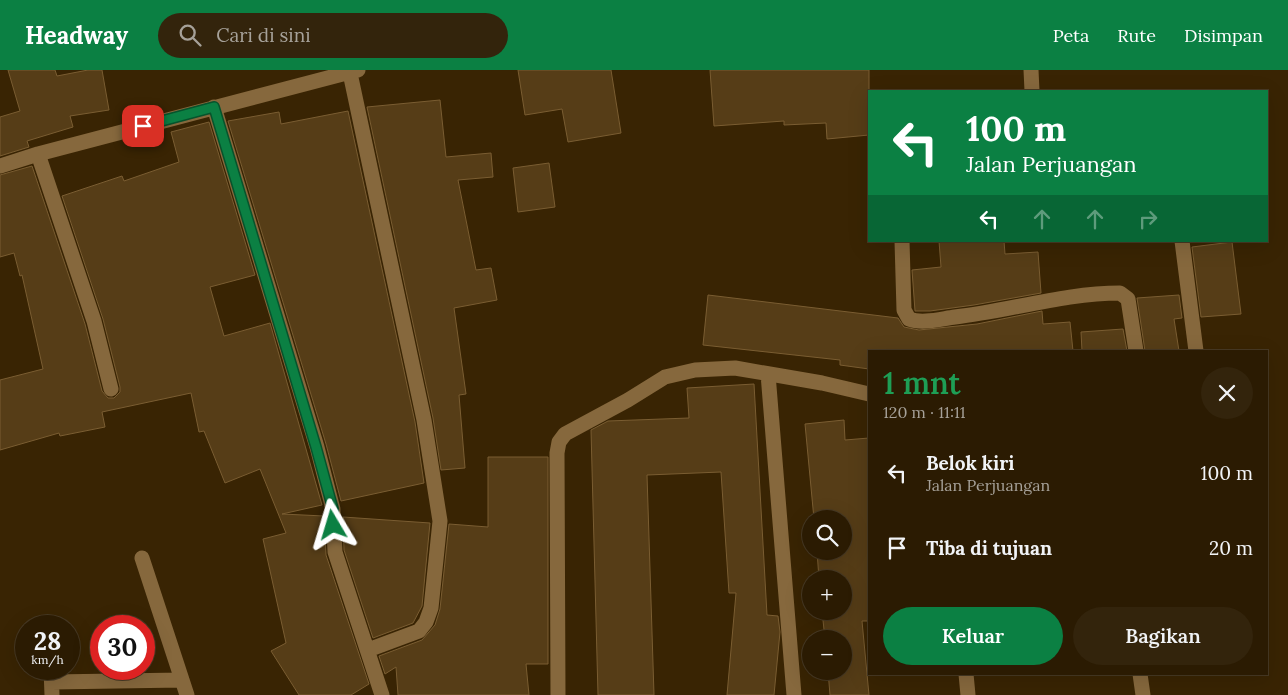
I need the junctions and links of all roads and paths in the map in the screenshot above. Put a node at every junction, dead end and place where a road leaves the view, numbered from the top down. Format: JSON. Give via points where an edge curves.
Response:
{"nodes":[{"id":1,"x":1031,"y":70,"type":"edge"},
{"id":2,"x":354,"y":71,"type":"edge"},
{"id":3,"x":1032,"y":90,"type":"edge"},
{"id":4,"x":214,"y":107,"type":"junction"},
{"id":5,"x":38,"y":154,"type":"junction"},
{"id":6,"x":0,"y":166,"type":"edge"},
{"id":7,"x":902,"y":242,"type":"edge"},
{"id":8,"x":1182,"y":242,"type":"edge"},
{"id":9,"x":1136,"y":350,"type":"edge"},
{"id":10,"x":1196,"y":350,"type":"edge"},
{"id":11,"x":768,"y":374,"type":"junction"},
{"id":12,"x":111,"y":389,"type":"dead end"},
{"id":13,"x":868,"y":394,"type":"edge"},
{"id":14,"x":142,"y":558,"type":"dead end"},
{"id":15,"x":368,"y":650,"type":"junction"},
{"id":16,"x":966,"y":675,"type":"edge"},
{"id":17,"x":1140,"y":675,"type":"edge"},
{"id":18,"x":182,"y":680,"type":"junction"},
{"id":19,"x":52,"y":682,"type":"edge"},
{"id":20,"x":188,"y":695,"type":"edge"},
{"id":21,"x":382,"y":695,"type":"edge"},
{"id":22,"x":558,"y":695,"type":"edge"},
{"id":23,"x":794,"y":695,"type":"edge"},
{"id":24,"x":968,"y":695,"type":"edge"},
{"id":25,"x":1142,"y":695,"type":"edge"}],
"edges":[{"from":1,"to":3,"type":"street"},
{"from":2,"to":4,"type":"street"},
{"from":2,"to":15,"type":"street","via":[[424,420],[440,522],[431,608],[426,622],[419,631]]},
{"from":4,"to":5,"type":"street"},
{"from":4,"to":15,"type":"street","via":[[316,447],[333,509],[335,552]]},
{"from":5,"to":6,"type":"street"},
{"from":5,"to":12,"type":"street","via":[[94,321]]},
{"from":7,"to":9,"type":"street","via":[[904,310],[909,319],[926,321],[985,314],[1068,298],[1120,293],[1128,299]]},
{"from":8,"to":10,"type":"street"},
{"from":11,"to":13,"type":"street"},
{"from":11,"to":22,"type":"street","via":[[735,368],[695,370],[665,377],[573,428],[559,442]]},
{"from":11,"to":23,"type":"street"},
{"from":14,"to":18,"type":"street"},
{"from":15,"to":21,"type":"street"},
{"from":16,"to":24,"type":"street"},
{"from":17,"to":25,"type":"street"},
{"from":18,"to":19,"type":"street"},
{"from":18,"to":20,"type":"street"}]}
